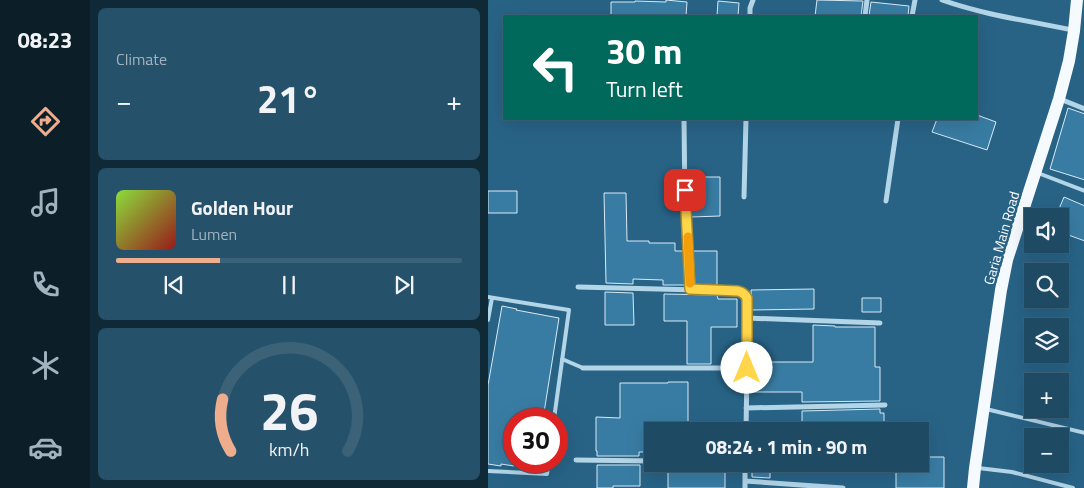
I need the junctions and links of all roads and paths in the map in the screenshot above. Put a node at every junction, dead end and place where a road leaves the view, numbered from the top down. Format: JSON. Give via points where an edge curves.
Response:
{"nodes":[{"id":1,"x":867,"y":0,"type":"edge"},
{"id":2,"x":915,"y":0,"type":"edge"},
{"id":3,"x":942,"y":0,"type":"edge"},
{"id":4,"x":1077,"y":0,"type":"edge"},
{"id":5,"x":751,"y":1,"type":"edge"},
{"id":6,"x":750,"y":15,"type":"edge"},
{"id":7,"x":865,"y":15,"type":"edge"},
{"id":8,"x":912,"y":15,"type":"edge"},
{"id":9,"x":1074,"y":30,"type":"junction"},
{"id":10,"x":1059,"y":99,"type":"junction"},
{"id":11,"x":1084,"y":109,"type":"edge"},
{"id":12,"x":684,"y":120,"type":"edge"},
{"id":13,"x":746,"y":120,"type":"edge"},
{"id":14,"x":898,"y":120,"type":"edge"},
{"id":15,"x":1035,"y":172,"type":"junction"},
{"id":16,"x":1084,"y":192,"type":"edge"},
{"id":17,"x":744,"y":197,"type":"dead end"},
{"id":18,"x":886,"y":201,"type":"dead end"},
{"id":19,"x":578,"y":287,"type":"dead end"},
{"id":20,"x":690,"y":289,"type":"junction"},
{"id":21,"x":490,"y":298,"type":"edge"},
{"id":22,"x":747,"y":318,"type":"junction"},
{"id":23,"x":488,"y":320,"type":"edge"},
{"id":24,"x":880,"y":323,"type":"dead end"},
{"id":25,"x":562,"y":359,"type":"junction"},
{"id":26,"x":583,"y":368,"type":"joint"},
{"id":27,"x":747,"y":368,"type":"junction"},
{"id":28,"x":885,"y":405,"type":"dead end"},
{"id":29,"x":555,"y":408,"type":"edge"},
{"id":30,"x":746,"y":408,"type":"junction"},
{"id":31,"x":984,"y":409,"type":"junction"},
{"id":32,"x":746,"y":422,"type":"edge"},
{"id":33,"x":1084,"y":433,"type":"edge"},
{"id":34,"x":576,"y":460,"type":"dead end"},
{"id":35,"x":644,"y":461,"type":"edge"},
{"id":36,"x":975,"y":468,"type":"junction"},
{"id":37,"x":488,"y":471,"type":"edge"},
{"id":38,"x":503,"y":472,"type":"edge"},
{"id":39,"x":745,"y":472,"type":"edge"},
{"id":40,"x":527,"y":473,"type":"edge"},
{"id":41,"x":547,"y":473,"type":"edge"},
{"id":42,"x":745,"y":481,"type":"junction"},
{"id":43,"x":745,"y":488,"type":"edge"},
{"id":44,"x":843,"y":488,"type":"edge"},
{"id":45,"x":973,"y":488,"type":"edge"},
{"id":46,"x":1073,"y":488,"type":"edge"}],
"edges":[{"from":1,"to":7,"type":"street"},
{"from":2,"to":8,"type":"street"},
{"from":3,"to":9,"type":"street","via":[[982,12]]},
{"from":4,"to":9,"type":"main road","name":"Garia Main Road"},
{"from":5,"to":6,"type":"street"},
{"from":9,"to":10,"type":"main road","name":"Garia Main Road","via":[[1070,61]]},
{"from":10,"to":11,"type":"street"},
{"from":10,"to":15,"type":"main road","name":"Garia Main Road"},
{"from":12,"to":20,"type":"street"},
{"from":13,"to":17,"type":"street"},
{"from":14,"to":18,"type":"street"},
{"from":15,"to":16,"type":"lane"},
{"from":15,"to":31,"type":"main road","name":"Garia Main Road","via":[[1007,260]]},
{"from":19,"to":20,"type":"street"},
{"from":20,"to":22,"type":"street","via":[[742,292],[747,298]]},
{"from":21,"to":23,"type":"lane"},
{"from":21,"to":25,"type":"lane","via":[[569,310]]},
{"from":22,"to":24,"type":"street"},
{"from":22,"to":27,"type":"street"},
{"from":25,"to":26,"type":"lane"},
{"from":25,"to":29,"type":"lane"},
{"from":26,"to":27,"type":"street"},
{"from":27,"to":30,"type":"street"},
{"from":28,"to":30,"type":"street"},
{"from":30,"to":32,"type":"street"},
{"from":31,"to":33,"type":"lane"},
{"from":31,"to":36,"type":"main road","name":"Garia Main Road"},
{"from":34,"to":35,"type":"street"},
{"from":36,"to":45,"type":"main road","name":"Garia Main Road"},
{"from":36,"to":46,"type":"lane","via":[[1012,472]]},
{"from":37,"to":38,"type":"lane"},
{"from":39,"to":42,"type":"street"},
{"from":40,"to":41,"type":"lane"},
{"from":42,"to":43,"type":"street"},
{"from":42,"to":44,"type":"street"}]}
